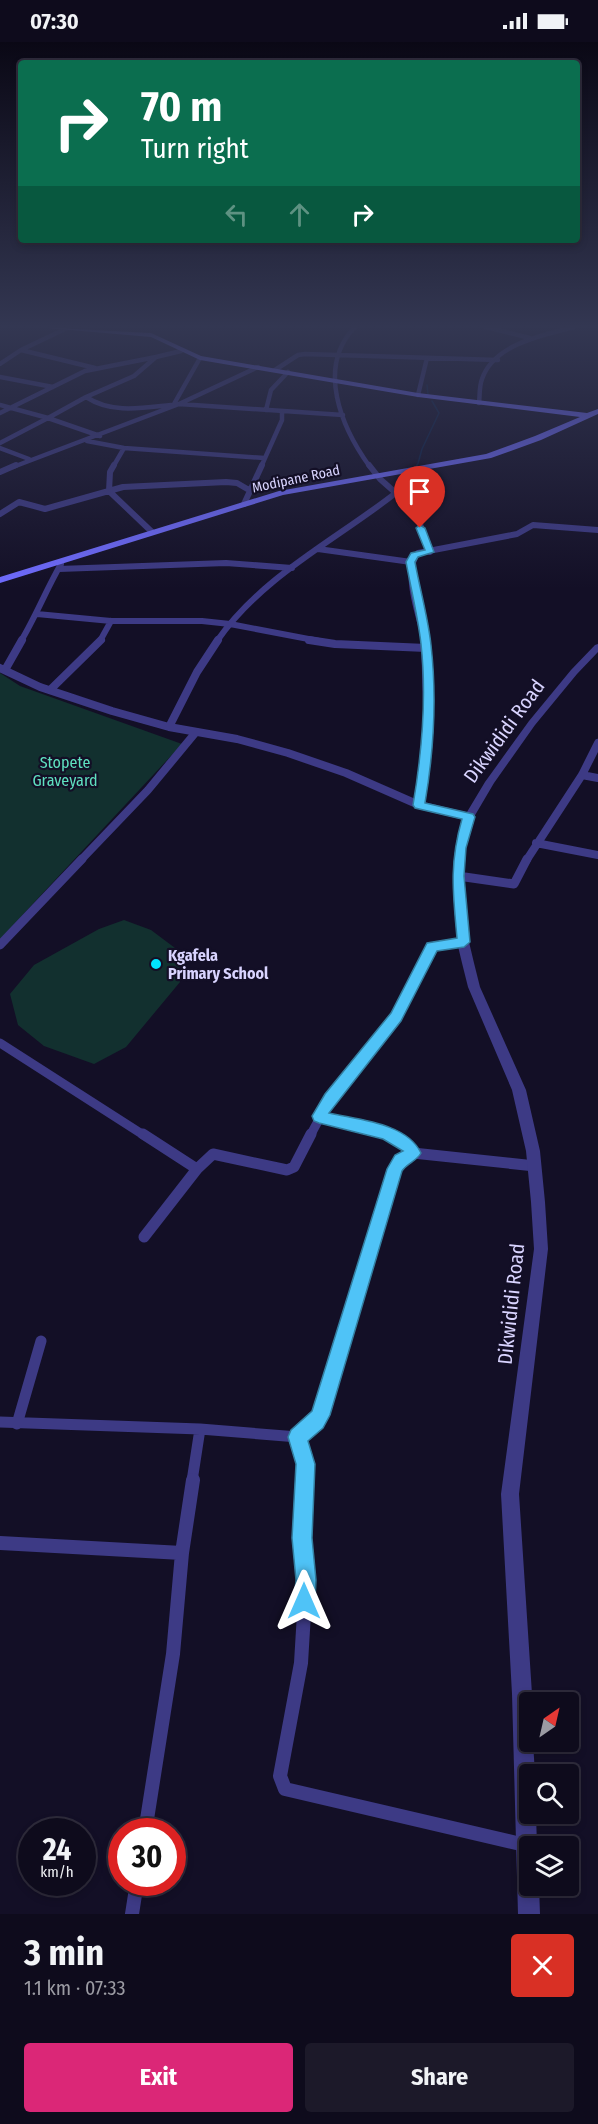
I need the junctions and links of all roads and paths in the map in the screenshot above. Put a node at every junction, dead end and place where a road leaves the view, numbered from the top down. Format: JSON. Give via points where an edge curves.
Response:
{"nodes":[{"id":1,"x":34,"y":414,"type":"edge"},
{"id":2,"x":55,"y":414,"type":"edge"},
{"id":3,"x":151,"y":414,"type":"edge"},
{"id":4,"x":282,"y":414,"type":"edge"},
{"id":5,"x":332,"y":414,"type":"edge"},
{"id":6,"x":581,"y":414,"type":"edge"},
{"id":7,"x":342,"y":415,"type":"joint"},
{"id":8,"x":587,"y":415,"type":"joint"},
{"id":9,"x":48,"y":418,"type":"junction"},
{"id":10,"x":100,"y":436,"type":"junction"},
{"id":11,"x":87,"y":441,"type":"junction"},
{"id":12,"x":0,"y":443,"type":"edge"},
{"id":13,"x":0,"y":448,"type":"edge"},
{"id":14,"x":124,"y":448,"type":"junction"},
{"id":15,"x":264,"y":458,"type":"junction"},
{"id":16,"x":29,"y":459,"type":"junction"},
{"id":17,"x":0,"y":472,"type":"edge"},
{"id":18,"x":377,"y":477,"type":"junction"},
{"id":19,"x":249,"y":490,"type":"junction"},
{"id":20,"x":109,"y":491,"type":"junction"},
{"id":21,"x":397,"y":492,"type":"junction"},
{"id":22,"x":244,"y":504,"type":"junction"},
{"id":23,"x":0,"y":506,"type":"edge"},
{"id":24,"x":7,"y":509,"type":"junction"},
{"id":25,"x":0,"y":514,"type":"edge"},
{"id":26,"x":598,"y":530,"type":"edge"},
{"id":27,"x":152,"y":532,"type":"junction"},
{"id":28,"x":318,"y":549,"type":"junction"},
{"id":29,"x":430,"y":552,"type":"junction"},
{"id":30,"x":411,"y":562,"type":"junction"},
{"id":31,"x":60,"y":565,"type":"junction"},
{"id":32,"x":292,"y":568,"type":"junction"},
{"id":33,"x":0,"y":580,"type":"edge"},
{"id":34,"x":37,"y":614,"type":"junction"},
{"id":35,"x":111,"y":621,"type":"junction"},
{"id":36,"x":230,"y":624,"type":"junction"},
{"id":37,"x":598,"y":647,"type":"edge"},
{"id":38,"x":426,"y":648,"type":"junction"},
{"id":39,"x":2,"y":669,"type":"edge"},
{"id":40,"x":50,"y":690,"type":"junction"},
{"id":41,"x":169,"y":727,"type":"junction"},
{"id":42,"x":196,"y":732,"type":"junction"},
{"id":43,"x":598,"y":743,"type":"edge"},
{"id":44,"x":582,"y":775,"type":"junction"},
{"id":45,"x":598,"y":778,"type":"edge"},
{"id":46,"x":419,"y":805,"type":"junction"},
{"id":47,"x":469,"y":817,"type":"junction"},
{"id":48,"x":536,"y":843,"type":"junction"},
{"id":49,"x":598,"y":855,"type":"edge"},
{"id":50,"x":458,"y":876,"type":"junction"},
{"id":51,"x":464,"y":942,"type":"junction"},
{"id":52,"x":0,"y":945,"type":"edge"},
{"id":53,"x":0,"y":1043,"type":"edge"},
{"id":54,"x":319,"y":1116,"type":"junction"},
{"id":55,"x":413,"y":1153,"type":"junction"},
{"id":56,"x":534,"y":1166,"type":"junction"},
{"id":57,"x":197,"y":1169,"type":"junction"},
{"id":58,"x":144,"y":1237,"type":"dead end"},
{"id":59,"x":41,"y":1341,"type":"dead end"},
{"id":60,"x":0,"y":1422,"type":"edge"},
{"id":61,"x":17,"y":1424,"type":"junction"},
{"id":62,"x":200,"y":1429,"type":"junction"},
{"id":63,"x":298,"y":1437,"type":"junction"},
{"id":64,"x":0,"y":1543,"type":"edge"},
{"id":65,"x":182,"y":1553,"type":"junction"},
{"id":66,"x":147,"y":1818,"type":"edge"},
{"id":67,"x":528,"y":1836,"type":"edge"},
{"id":68,"x":519,"y":1843,"type":"edge"},
{"id":69,"x":135,"y":1896,"type":"edge"},
{"id":70,"x":529,"y":1896,"type":"edge"},
{"id":71,"x":132,"y":1914,"type":"edge"},
{"id":72,"x":529,"y":1914,"type":"edge"}],
"edges":[{"from":1,"to":9,"type":"street"},
{"from":2,"to":9,"type":"street"},
{"from":3,"to":10,"type":"street"},
{"from":4,"to":15,"type":"street"},
{"from":5,"to":7,"type":"street"},
{"from":6,"to":8,"type":"main road"},
{"from":7,"to":18,"type":"street","via":[[355,445]]},
{"from":8,"to":18,"type":"main road","name":"Modipane Road","via":[[508,451]]},
{"from":9,"to":10,"type":"street"},
{"from":9,"to":12,"type":"street"},
{"from":10,"to":11,"type":"street"},
{"from":11,"to":14,"type":"street"},
{"from":11,"to":16,"type":"street"},
{"from":13,"to":16,"type":"street"},
{"from":14,"to":15,"type":"street"},
{"from":14,"to":20,"type":"street","via":[[110,472]]},
{"from":15,"to":19,"type":"street"},
{"from":16,"to":17,"type":"street"},
{"from":18,"to":21,"type":"street"},
{"from":18,"to":22,"type":"main road","name":"Modipane Road"},
{"from":19,"to":20,"type":"street","via":[[226,482]]},
{"from":19,"to":22,"type":"street"},
{"from":20,"to":24,"type":"street","via":[[45,509],[24,502]]},
{"from":20,"to":27,"type":"street"},
{"from":21,"to":28,"type":"street"},
{"from":21,"to":29,"type":"street","via":[[415,510]]},
{"from":22,"to":27,"type":"main road","name":"Modipane Road"},
{"from":23,"to":24,"type":"street"},
{"from":24,"to":25,"type":"street"},
{"from":26,"to":29,"type":"street","via":[[533,525],[517,534]]},
{"from":27,"to":31,"type":"main road","name":"Modipane Road"},
{"from":28,"to":30,"type":"street"},
{"from":28,"to":32,"type":"street"},
{"from":29,"to":30,"type":"street","via":[[414,555]]},
{"from":30,"to":38,"type":"street"},
{"from":31,"to":32,"type":"street","via":[[207,563]]},
{"from":31,"to":33,"type":"main road","name":"Modipane Road"},
{"from":31,"to":34,"type":"street"},
{"from":32,"to":36,"type":"street","via":[[261,591]]},
{"from":34,"to":35,"type":"street"},
{"from":34,"to":39,"type":"street"},
{"from":35,"to":36,"type":"street"},
{"from":35,"to":40,"type":"street","via":[[99,644]]},
{"from":36,"to":38,"type":"street","via":[[303,639]]},
{"from":36,"to":41,"type":"street","via":[[188,686]]},
{"from":37,"to":47,"type":"street","name":"Dikwididi Road","via":[[532,723]]},
{"from":38,"to":46,"type":"street","via":[[428,754]]},
{"from":39,"to":40,"type":"street"},
{"from":40,"to":41,"type":"street"},
{"from":41,"to":42,"type":"street"},
{"from":42,"to":46,"type":"street","via":[[237,739],[322,764]]},
{"from":42,"to":52,"type":"street","via":[[148,790]]},
{"from":43,"to":44,"type":"street"},
{"from":44,"to":45,"type":"street"},
{"from":44,"to":48,"type":"street"},
{"from":46,"to":47,"type":"street"},
{"from":47,"to":50,"type":"street","name":"Dikwididi Road","via":[[460,848]]},
{"from":48,"to":49,"type":"street"},
{"from":48,"to":50,"type":"street","via":[[514,884]]},
{"from":50,"to":51,"type":"street","name":"Dikwididi Road"},
{"from":51,"to":54,"type":"street","via":[[432,947],[396,1017]]},
{"from":51,"to":56,"type":"street","name":"Dikwididi Road","via":[[474,987],[519,1090]]},
{"from":53,"to":57,"type":"street"},
{"from":54,"to":55,"type":"street","via":[[387,1134],[407,1144]]},
{"from":54,"to":57,"type":"street","via":[[290,1170],[213,1154]]},
{"from":55,"to":56,"type":"street"},
{"from":55,"to":63,"type":"street","via":[[401,1159],[395,1169],[320,1415]]},
{"from":56,"to":67,"type":"street","name":"Dikwididi Road","via":[[541,1249],[510,1494]]},
{"from":57,"to":58,"type":"street"},
{"from":59,"to":61,"type":"street"},
{"from":60,"to":61,"type":"street"},
{"from":61,"to":62,"type":"street"},
{"from":62,"to":63,"type":"street"},
{"from":62,"to":65,"type":"street"},
{"from":63,"to":68,"type":"street","via":[[305,1464],[302,1553],[306,1580],[301,1663],[281,1783],[285,1789]]},
{"from":64,"to":65,"type":"street"},
{"from":65,"to":66,"type":"street","via":[[172,1654]]},
{"from":69,"to":71,"type":"street"},
{"from":70,"to":72,"type":"street","name":"Dikwididi Road"}]}
